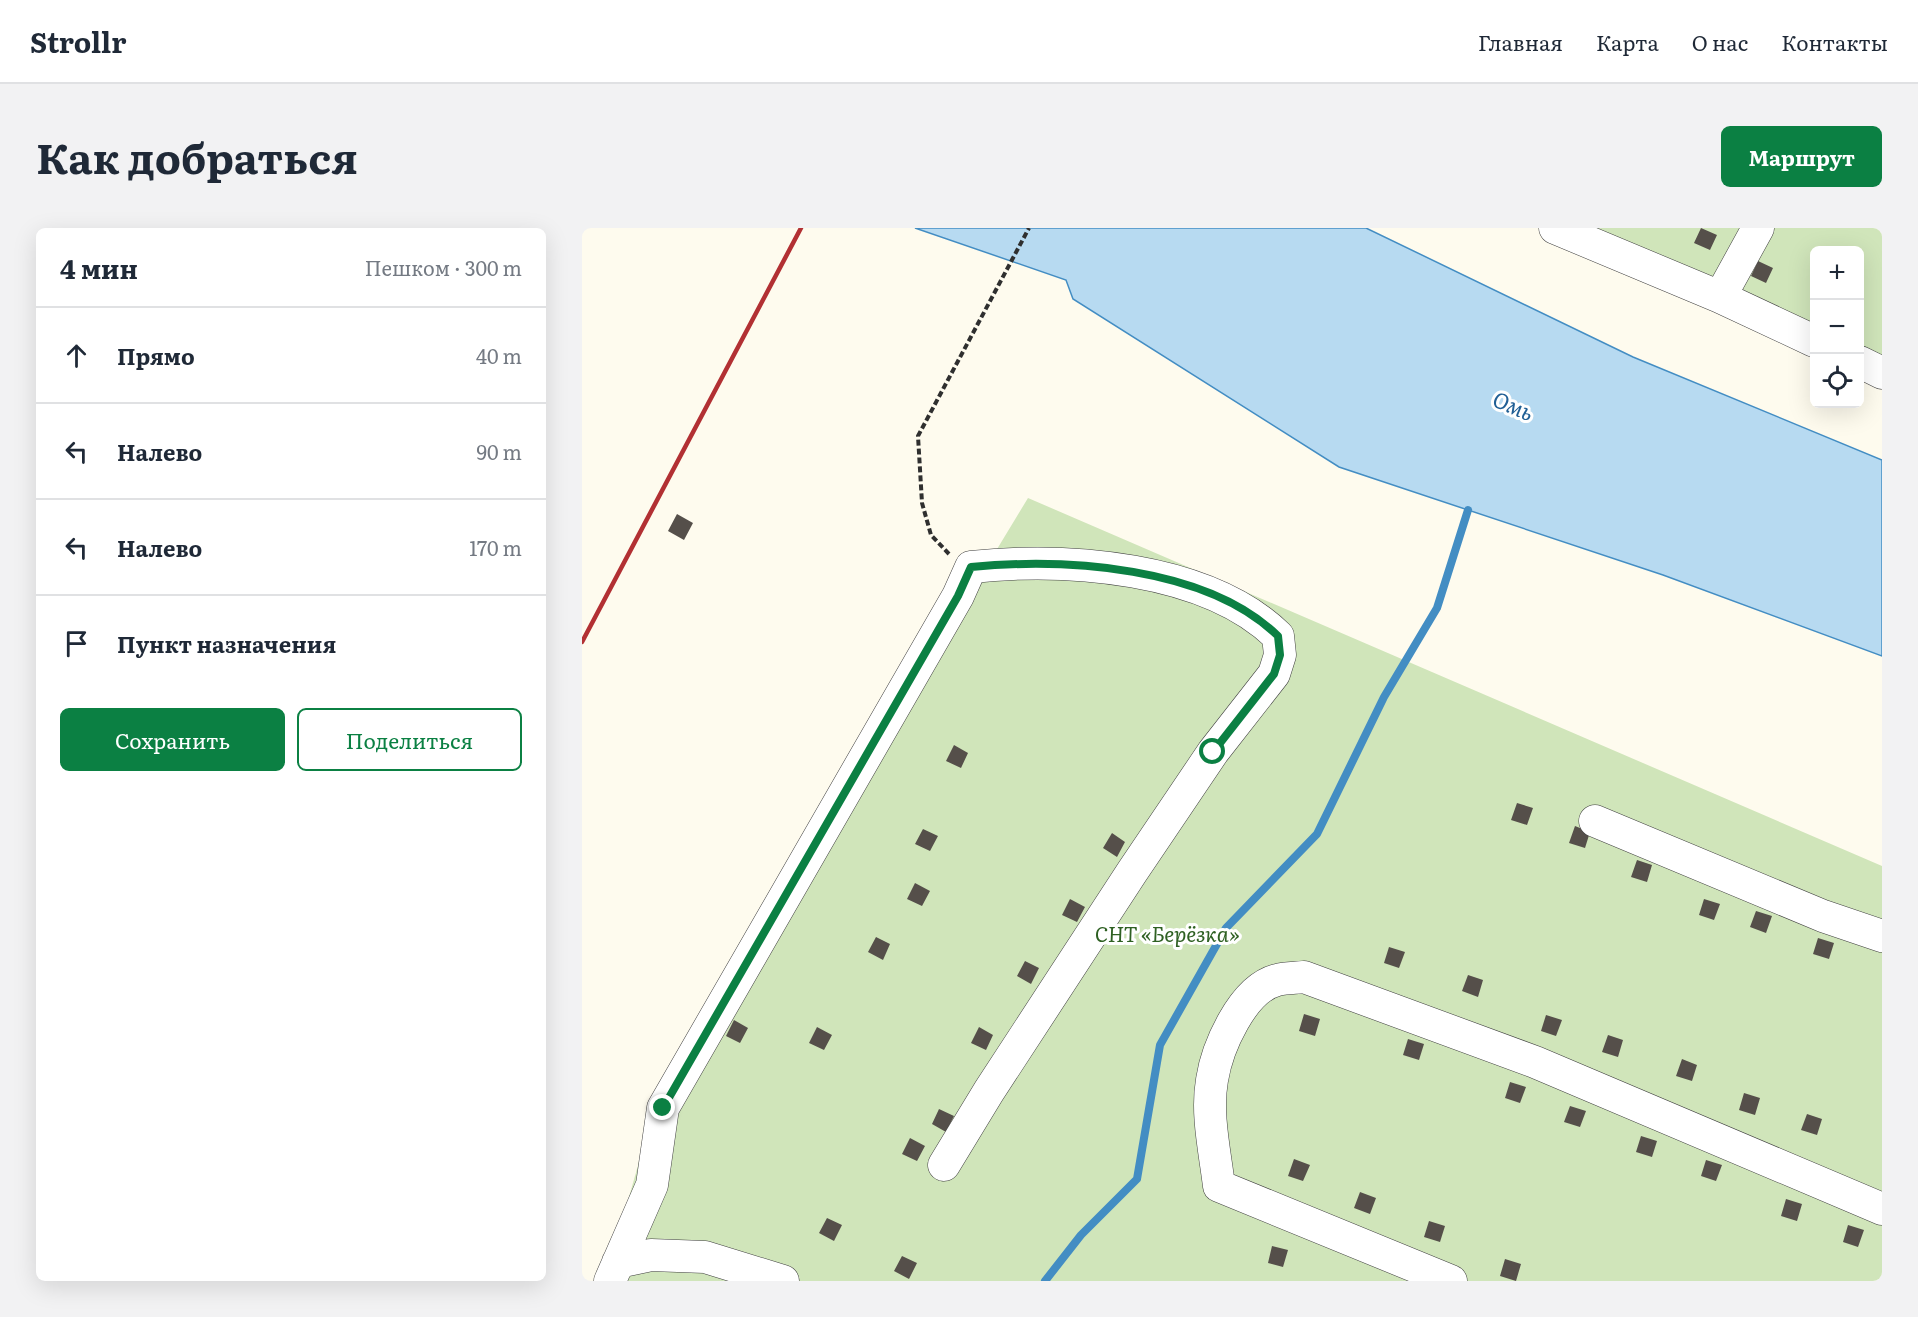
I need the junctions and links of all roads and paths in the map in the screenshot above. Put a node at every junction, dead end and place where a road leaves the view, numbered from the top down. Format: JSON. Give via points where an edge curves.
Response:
{"nodes":[{"id":1,"x":1029,"y":228,"type":"edge"},
{"id":2,"x":1555,"y":228,"type":"edge"},
{"id":3,"x":1758,"y":228,"type":"edge"},
{"id":4,"x":1720,"y":297,"type":"junction"},
{"id":5,"x":1810,"y":340,"type":"edge"},
{"id":6,"x":1864,"y":364,"type":"edge"},
{"id":7,"x":1882,"y":373,"type":"edge"},
{"id":8,"x":971,"y":567,"type":"junction"},
{"id":9,"x":1595,"y":821,"type":"dead end"},
{"id":10,"x":1882,"y":936,"type":"edge"},
{"id":11,"x":944,"y":1165,"type":"dead end"},
{"id":12,"x":1882,"y":1209,"type":"edge"},
{"id":13,"x":614,"y":1271,"type":"edge"},
{"id":14,"x":783,"y":1281,"type":"edge"},
{"id":15,"x":1451,"y":1281,"type":"edge"}],
"edges":[{"from":1,"to":8,"type":"path","via":[[918,436],[922,503],[931,535],[947,553]]},
{"from":2,"to":4,"type":"lane"},
{"from":3,"to":4,"type":"lane"},
{"from":4,"to":5,"type":"lane"},
{"from":6,"to":7,"type":"lane"},
{"from":8,"to":11,"type":"lane","via":[[1062,563],[1161,577],[1261,619],[1278,636],[1280,655],[1274,674],[1213,752]]},
{"from":8,"to":13,"type":"lane","via":[[958,596],[663,1108],[652,1185]]},
{"from":9,"to":10,"type":"lane"},
{"from":12,"to":15,"type":"lane","via":[[1535,1062],[1305,976],[1275,980],[1247,998],[1226,1035],[1212,1080],[1211,1118],[1219,1186]]},
{"from":13,"to":14,"type":"lane","via":[[651,1255],[705,1257]]}]}
